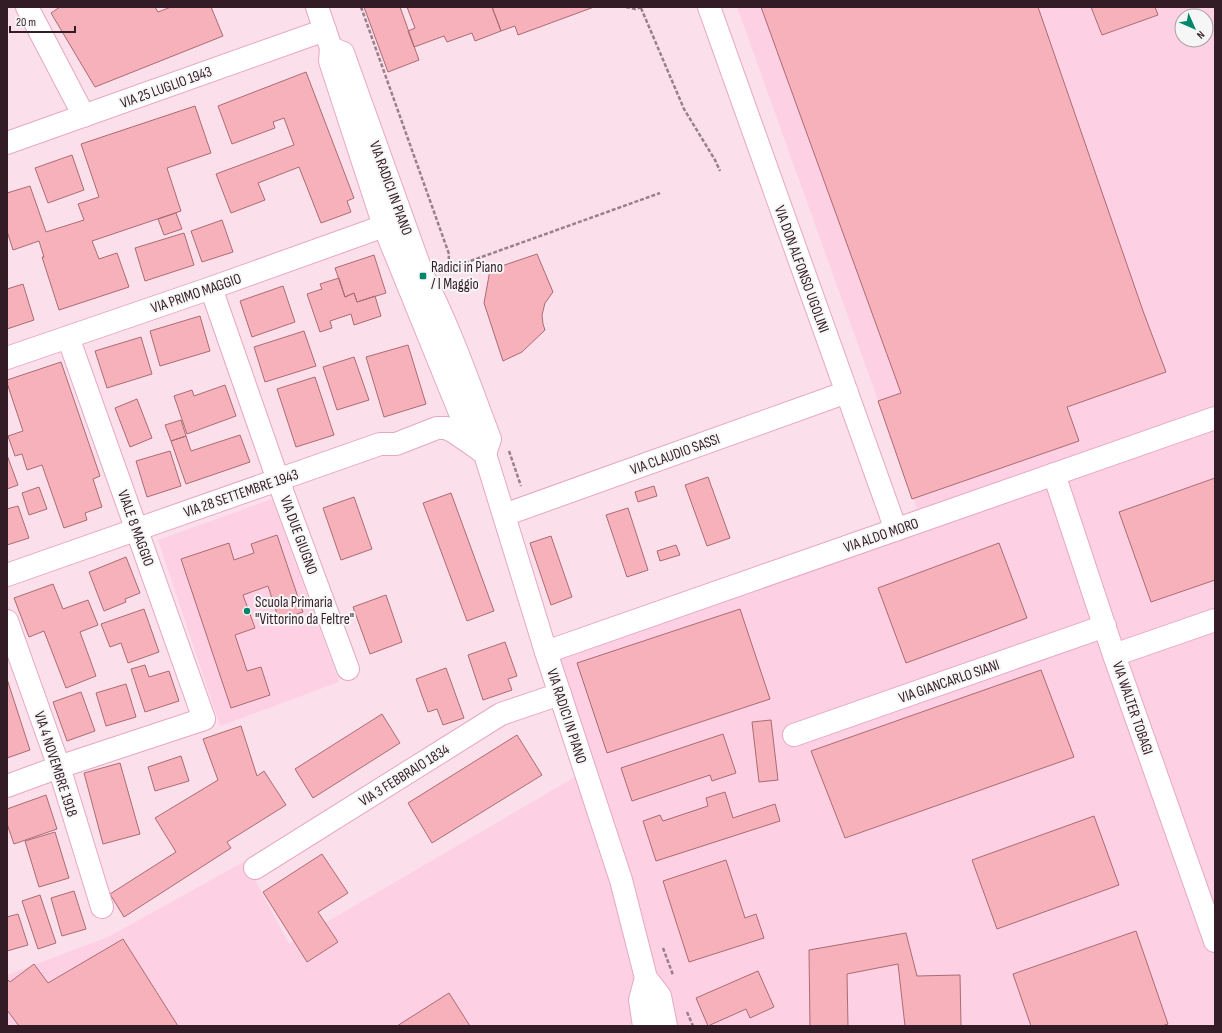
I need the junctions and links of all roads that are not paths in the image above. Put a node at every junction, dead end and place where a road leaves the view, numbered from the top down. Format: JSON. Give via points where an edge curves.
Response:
{"nodes":[{"id":1,"x":27,"y":7,"type":"edge"},
{"id":2,"x":317,"y":7,"type":"edge"},
{"id":3,"x":709,"y":7,"type":"edge"},
{"id":4,"x":328,"y":39,"type":"junction"},
{"id":5,"x":84,"y":116,"type":"junction"},
{"id":6,"x":7,"y":143,"type":"edge"},
{"id":7,"x":384,"y":226,"type":"junction"},
{"id":8,"x":211,"y":288,"type":"junction"},
{"id":9,"x":449,"y":333,"type":"junction"},
{"id":10,"x":68,"y":337,"type":"junction"},
{"id":11,"x":7,"y":358,"type":"edge"},
{"id":12,"x":847,"y":392,"type":"junction"},
{"id":13,"x":1215,"y":418,"type":"edge"},
{"id":14,"x":479,"y":450,"type":"junction"},
{"id":15,"x":1054,"y":474,"type":"junction"},
{"id":16,"x":278,"y":480,"type":"junction"},
{"id":17,"x":504,"y":515,"type":"junction"},
{"id":18,"x":137,"y":529,"type":"junction"},
{"id":19,"x":896,"y":530,"type":"junction"},
{"id":20,"x":7,"y":575,"type":"edge"},
{"id":21,"x":1215,"y":620,"type":"edge"},
{"id":22,"x":7,"y":622,"type":"edge"},
{"id":23,"x":1105,"y":626,"type":"junction"},
{"id":24,"x":546,"y":652,"type":"junction"},
{"id":25,"x":1114,"y":655,"type":"junction"},
{"id":26,"x":348,"y":669,"type":"dead end"},
{"id":27,"x":560,"y":694,"type":"junction"},
{"id":28,"x":794,"y":735,"type":"dead end"},
{"id":29,"x":59,"y":767,"type":"junction"},
{"id":30,"x":7,"y":786,"type":"edge"},
{"id":31,"x":256,"y":868,"type":"dead end"},
{"id":32,"x":102,"y":907,"type":"dead end"},
{"id":33,"x":1215,"y":941,"type":"edge"},
{"id":34,"x":646,"y":978,"type":"junction"},
{"id":35,"x":644,"y":1026,"type":"edge"},
{"id":36,"x":666,"y":1026,"type":"edge"}],
"edges":[{"from":1,"to":5,"type":"street"},
{"from":2,"to":4,"type":"street","name":"VIA RADICI IN PIANO"},
{"from":3,"to":12,"type":"street","name":"VIA DON ALFONSO UGOLINI"},
{"from":4,"to":5,"type":"street","name":"VIA 25 LUGLIO 1943"},
{"from":4,"to":7,"type":"street","name":"VIA RADICI IN PIANO","via":[[330,61]]},
{"from":4,"to":9,"type":"street","name":"VIA RADICI IN PIANO","via":[[343,53],[423,276]]},
{"from":5,"to":6,"type":"street","name":"VIA 25 LUGLIO 1943"},
{"from":7,"to":8,"type":"street","name":"VIA PRIMO MAGGIO"},
{"from":7,"to":9,"type":"street","name":"VIA RADICI IN PIANO","via":[[394,226],[431,324]]},
{"from":7,"to":14,"type":"street","name":"VIA RADICI IN PIANO"},
{"from":8,"to":10,"type":"street","name":"VIA PRIMO MAGGIO"},
{"from":8,"to":16,"type":"street","name":"VIA DUE GIUGNO"},
{"from":9,"to":14,"type":"street","name":"VIA RADICI IN PIANO","via":[[490,440]]},
{"from":10,"to":11,"type":"street","name":"VIA PRIMO MAGGIO"},
{"from":10,"to":18,"type":"street","name":"VIALE 8 MAGGIO"},
{"from":12,"to":17,"type":"street","name":"VIA CLAUDIO SASSI"},
{"from":12,"to":19,"type":"street","name":"VIA DON ALFONSO UGOLINI"},
{"from":13,"to":15,"type":"street","name":"VIA ALDO MORO"},
{"from":14,"to":16,"type":"street","name":"VIA 28 SETTEMBRE 1943","via":[[454,432],[446,428],[437,428],[396,444],[380,444]]},
{"from":14,"to":17,"type":"street","name":"VIA RADICI IN PIANO"},
{"from":15,"to":19,"type":"street","name":"VIA ALDO MORO"},
{"from":15,"to":23,"type":"street","name":"VIA WALTER TOBAGI"},
{"from":16,"to":18,"type":"street","name":"VIA 28 SETTEMBRE 1943"},
{"from":16,"to":26,"type":"street","name":"VIA DUE GIUGNO"},
{"from":17,"to":24,"type":"street","name":"VIA RADICI IN PIANO"},
{"from":18,"to":20,"type":"street","name":"VIA 28 SETTEMBRE 1943"},
{"from":18,"to":29,"type":"street","name":"VIALE 8 MAGGIO","via":[[204,719]]},
{"from":19,"to":24,"type":"street","name":"VIA ALDO MORO"},
{"from":21,"to":25,"type":"street"},
{"from":22,"to":29,"type":"street","name":"VIA 4 NOVEMBRE 1918"},
{"from":23,"to":25,"type":"street","name":"VIA WALTER TOBAGI"},
{"from":23,"to":28,"type":"street","name":"VIA GIANCARLO SIANI"},
{"from":24,"to":27,"type":"street","name":"VIA RADICI IN PIANO"},
{"from":25,"to":33,"type":"street","name":"VIA WALTER TOBAGI"},
{"from":27,"to":31,"type":"street","name":"VIA 3 FEBBRAIO 1834","via":[[501,714]]},
{"from":27,"to":34,"type":"street","name":"VIA RADICI IN PIANO","via":[[621,880]]},
{"from":29,"to":30,"type":"street"},
{"from":29,"to":32,"type":"street","name":"VIA 4 NOVEMBRE 1918"},
{"from":34,"to":35,"type":"street","name":"VIA RADICI IN PIANO","via":[[640,1000]]},
{"from":34,"to":36,"type":"street","name":"VIA RADICI IN PIANO","via":[[660,996]]}]}
